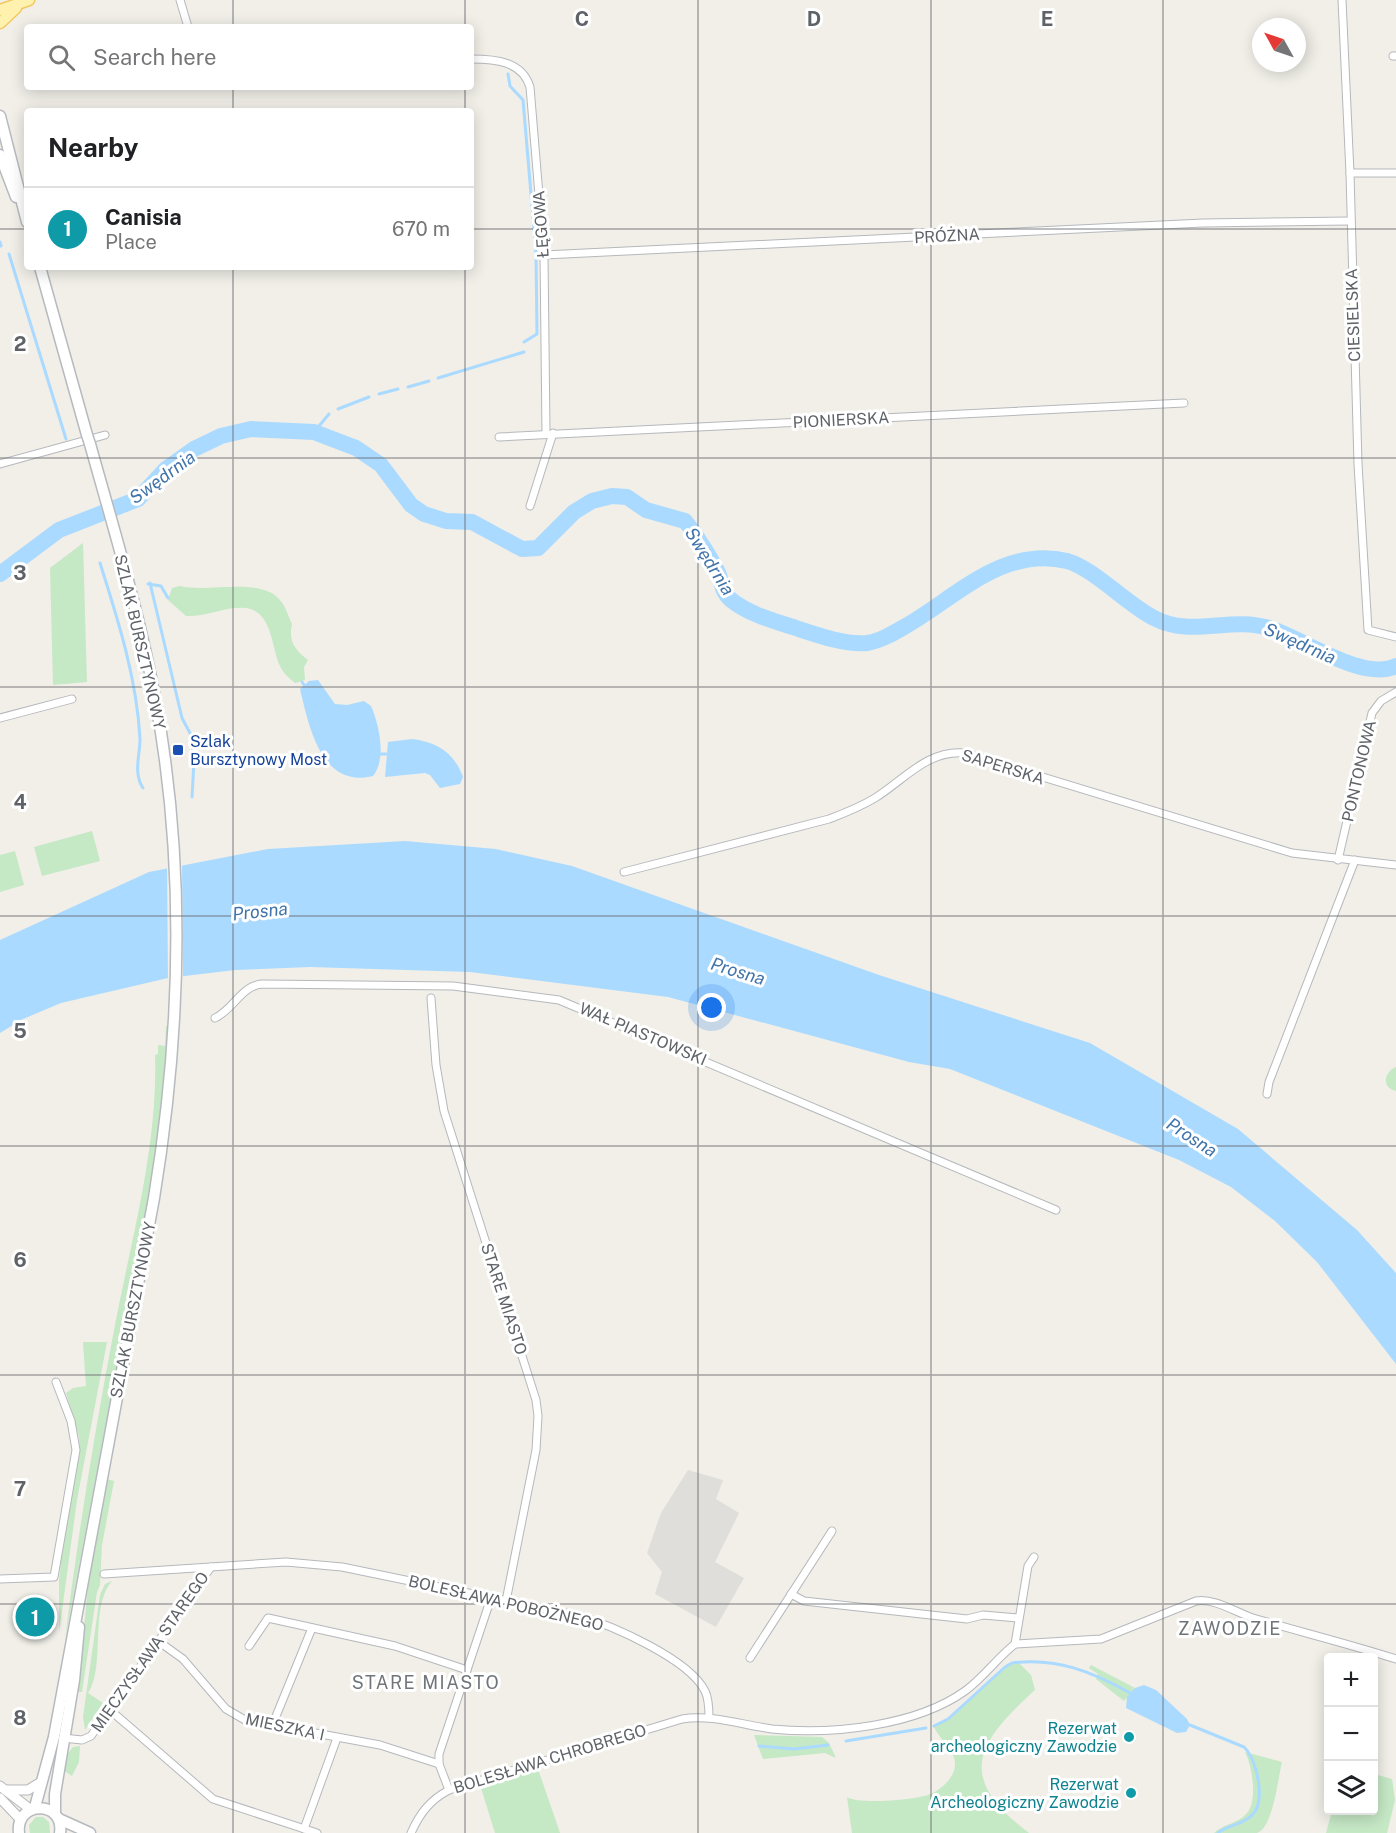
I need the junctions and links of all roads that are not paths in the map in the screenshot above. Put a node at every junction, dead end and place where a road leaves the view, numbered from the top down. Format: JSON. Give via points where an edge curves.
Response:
{"nodes":[{"id":1,"x":180,"y":0,"type":"edge"},
{"id":2,"x":1342,"y":0,"type":"edge"},
{"id":3,"x":24,"y":3,"type":"edge"},
{"id":4,"x":0,"y":10,"type":"edge"},
{"id":5,"x":0,"y":23,"type":"edge"},
{"id":6,"x":187,"y":24,"type":"edge"},
{"id":7,"x":474,"y":59,"type":"edge"},
{"id":8,"x":0,"y":116,"type":"edge"},
{"id":9,"x":0,"y":155,"type":"edge"},
{"id":10,"x":1350,"y":173,"type":"junction"},
{"id":11,"x":1396,"y":173,"type":"edge"},
{"id":12,"x":24,"y":211,"type":"edge"},
{"id":13,"x":24,"y":215,"type":"edge"},
{"id":14,"x":1350,"y":221,"type":"junction"},
{"id":15,"x":544,"y":255,"type":"junction"},
{"id":16,"x":40,"y":270,"type":"edge"},
{"id":17,"x":1184,"y":403,"type":"dead end"},
{"id":18,"x":550,"y":433,"type":"junction"},
{"id":19,"x":105,"y":435,"type":"dead end"},
{"id":20,"x":499,"y":437,"type":"dead end"},
{"id":21,"x":0,"y":464,"type":"edge"},
{"id":22,"x":530,"y":506,"type":"dead end"},
{"id":23,"x":1396,"y":637,"type":"edge"},
{"id":24,"x":1396,"y":693,"type":"edge"},
{"id":25,"x":72,"y":699,"type":"dead end"},
{"id":26,"x":0,"y":718,"type":"edge"},
{"id":27,"x":1338,"y":860,"type":"junction"},
{"id":28,"x":1355,"y":860,"type":"junction"},
{"id":29,"x":1396,"y":865,"type":"edge"},
{"id":30,"x":624,"y":872,"type":"dead end"},
{"id":31,"x":431,"y":998,"type":"dead end"},
{"id":32,"x":215,"y":1018,"type":"dead end"},
{"id":33,"x":1267,"y":1094,"type":"dead end"},
{"id":34,"x":1056,"y":1210,"type":"dead end"},
{"id":35,"x":56,"y":1382,"type":"dead end"},
{"id":36,"x":832,"y":1531,"type":"dead end"},
{"id":37,"x":1034,"y":1557,"type":"dead end"},
{"id":38,"x":211,"y":1567,"type":"junction"},
{"id":39,"x":104,"y":1574,"type":"dead end"},
{"id":40,"x":0,"y":1579,"type":"edge"},
{"id":41,"x":791,"y":1594,"type":"junction"},
{"id":42,"x":491,"y":1598,"type":"junction"},
{"id":43,"x":506,"y":1601,"type":"junction"},
{"id":44,"x":1018,"y":1618,"type":"junction"},
{"id":45,"x":312,"y":1628,"type":"junction"},
{"id":46,"x":158,"y":1641,"type":"junction"},
{"id":47,"x":1015,"y":1644,"type":"junction"},
{"id":48,"x":249,"y":1646,"type":"dead end"},
{"id":49,"x":750,"y":1658,"type":"dead end"},
{"id":50,"x":1396,"y":1659,"type":"edge"},
{"id":51,"x":467,"y":1670,"type":"junction"},
{"id":52,"x":110,"y":1710,"type":"junction"},
{"id":53,"x":709,"y":1718,"type":"junction"},
{"id":54,"x":272,"y":1726,"type":"junction"},
{"id":55,"x":337,"y":1737,"type":"junction"},
{"id":56,"x":59,"y":1738,"type":"junction"},
{"id":57,"x":439,"y":1764,"type":"junction"},
{"id":58,"x":41,"y":1782,"type":"junction"},
{"id":59,"x":449,"y":1790,"type":"junction"},
{"id":60,"x":2,"y":1791,"type":"edge"},
{"id":61,"x":32,"y":1808,"type":"junction"},
{"id":62,"x":57,"y":1816,"type":"junction"},
{"id":63,"x":17,"y":1828,"type":"edge"},
{"id":64,"x":304,"y":1829,"type":"junction"},
{"id":65,"x":60,"y":1833,"type":"edge"},
{"id":66,"x":90,"y":1833,"type":"edge"},
{"id":67,"x":317,"y":1833,"type":"edge"},
{"id":68,"x":411,"y":1833,"type":"edge"}],
"edges":[{"from":1,"to":6,"type":"street"},
{"from":2,"to":10,"type":"street","name":"CIESIELSKA"},
{"from":3,"to":4,"type":"main road"},
{"from":3,"to":5,"type":"main road"},
{"from":7,"to":15,"type":"street","name":"ŁĘGOWA","via":[[511,64],[528,80]]},
{"from":8,"to":12,"type":"main road"},
{"from":9,"to":13,"type":"main road"},
{"from":10,"to":11,"type":"street"},
{"from":10,"to":14,"type":"street","name":"CIESIELSKA"},
{"from":14,"to":15,"type":"street","name":"PRÓŻNA","via":[[1203,223]]},
{"from":14,"to":23,"type":"street","name":"CIESIELSKA","via":[[1368,630]]},
{"from":15,"to":18,"type":"street","name":"ŁĘGOWA"},
{"from":16,"to":56,"type":"main road","name":"SZLAK BURSZTYNOWY","via":[[116,536],[150,672],[172,825],[176,992],[162,1153],[68,1653]]},
{"from":17,"to":18,"type":"street","name":"PIONIERSKA"},
{"from":18,"to":20,"type":"street","name":"PIONIERSKA"},
{"from":18,"to":22,"type":"street","name":"ŁĘGOWA"},
{"from":19,"to":21,"type":"street"},
{"from":24,"to":27,"type":"street","name":"PONTONOWA","via":[[1381,700],[1372,713]]},
{"from":25,"to":26,"type":"street"},
{"from":27,"to":28,"type":"street","name":"SAPERSKA"},
{"from":27,"to":30,"type":"street","name":"SAPERSKA","via":[[1292,854],[950,752],[928,759],[876,797],[829,819]]},
{"from":28,"to":29,"type":"street","name":"SAPERSKA"},
{"from":28,"to":33,"type":"street","via":[[1298,1001]]},
{"from":31,"to":43,"type":"street","name":"STARE MIASTO","via":[[444,1111],[538,1416],[536,1450]]},
{"from":32,"to":34,"type":"street","name":"WAŁ PIASTOWSKI","via":[[228,1010],[248,987],[262,984],[453,986],[559,1000]]},
{"from":35,"to":40,"type":"street","via":[[71,1421],[76,1450],[54,1577]]},
{"from":36,"to":41,"type":"street"},
{"from":37,"to":44,"type":"street","via":[[1028,1566]]},
{"from":38,"to":39,"type":"street","name":"BOLESŁAWA POBOŻNEGO"},
{"from":38,"to":42,"type":"street","name":"BOLESŁAWA POBOŻNEGO","via":[[323,1564]]},
{"from":38,"to":46,"type":"street","name":"MIECZYSŁAWA STAREGO"},
{"from":41,"to":44,"type":"street","via":[[804,1601],[968,1619],[982,1615]]},
{"from":41,"to":49,"type":"street"},
{"from":42,"to":43,"type":"street","name":"BOLESŁAWA POBOŻNEGO"},
{"from":42,"to":51,"type":"street"},
{"from":43,"to":53,"type":"street","name":"BOLESŁAWA POBOŻNEGO","via":[[588,1619],[634,1637],[691,1673],[705,1690]]},
{"from":44,"to":47,"type":"street"},
{"from":45,"to":48,"type":"street","via":[[268,1618]]},
{"from":45,"to":51,"type":"street","via":[[395,1646]]},
{"from":45,"to":54,"type":"street"},
{"from":46,"to":52,"type":"street","name":"MIECZYSŁAWA STAREGO"},
{"from":46,"to":54,"type":"street","name":"MIESZKA I","via":[[183,1659],[226,1709],[245,1720]]},
{"from":47,"to":50,"type":"street","via":[[1101,1639],[1202,1600]]},
{"from":47,"to":53,"type":"street","via":[[947,1704],[894,1722],[792,1730]]},
{"from":51,"to":57,"type":"street"},
{"from":52,"to":56,"type":"street","name":"MIECZYSŁAWA STAREGO","via":[[91,1736],[82,1740]]},
{"from":52,"to":64,"type":"street","via":[[213,1799]]},
{"from":53,"to":59,"type":"street","name":"BOLESŁAWA CHROBREGO","via":[[682,1719]]},
{"from":54,"to":55,"type":"street","name":"MIESZKA I"},
{"from":55,"to":57,"type":"street","name":"MIESZKA I","via":[[381,1745]]},
{"from":55,"to":64,"type":"street"},
{"from":56,"to":58,"type":"main road","name":"SZLAK BURSZTYNOWY"},
{"from":56,"to":62,"type":"main road","name":"SZLAK BURSZTYNOWY"},
{"from":57,"to":59,"type":"street"},
{"from":58,"to":60,"type":"street","via":[[28,1790]]},
{"from":58,"to":61,"type":"main road","name":"SZLAK BURSZTYNOWY"},
{"from":59,"to":68,"type":"street","name":"BOLESŁAWA CHROBREGO","via":[[424,1809]]},
{"from":60,"to":61,"type":"street"},
{"from":60,"to":63,"type":"street"},
{"from":61,"to":62,"type":"main road","via":[[46,1808]]},
{"from":61,"to":63,"type":"main road"},
{"from":62,"to":65,"type":"main road","name":"SZLAK BURSZTYNOWY"},
{"from":62,"to":66,"type":"main road"},
{"from":64,"to":67,"type":"street"}]}
